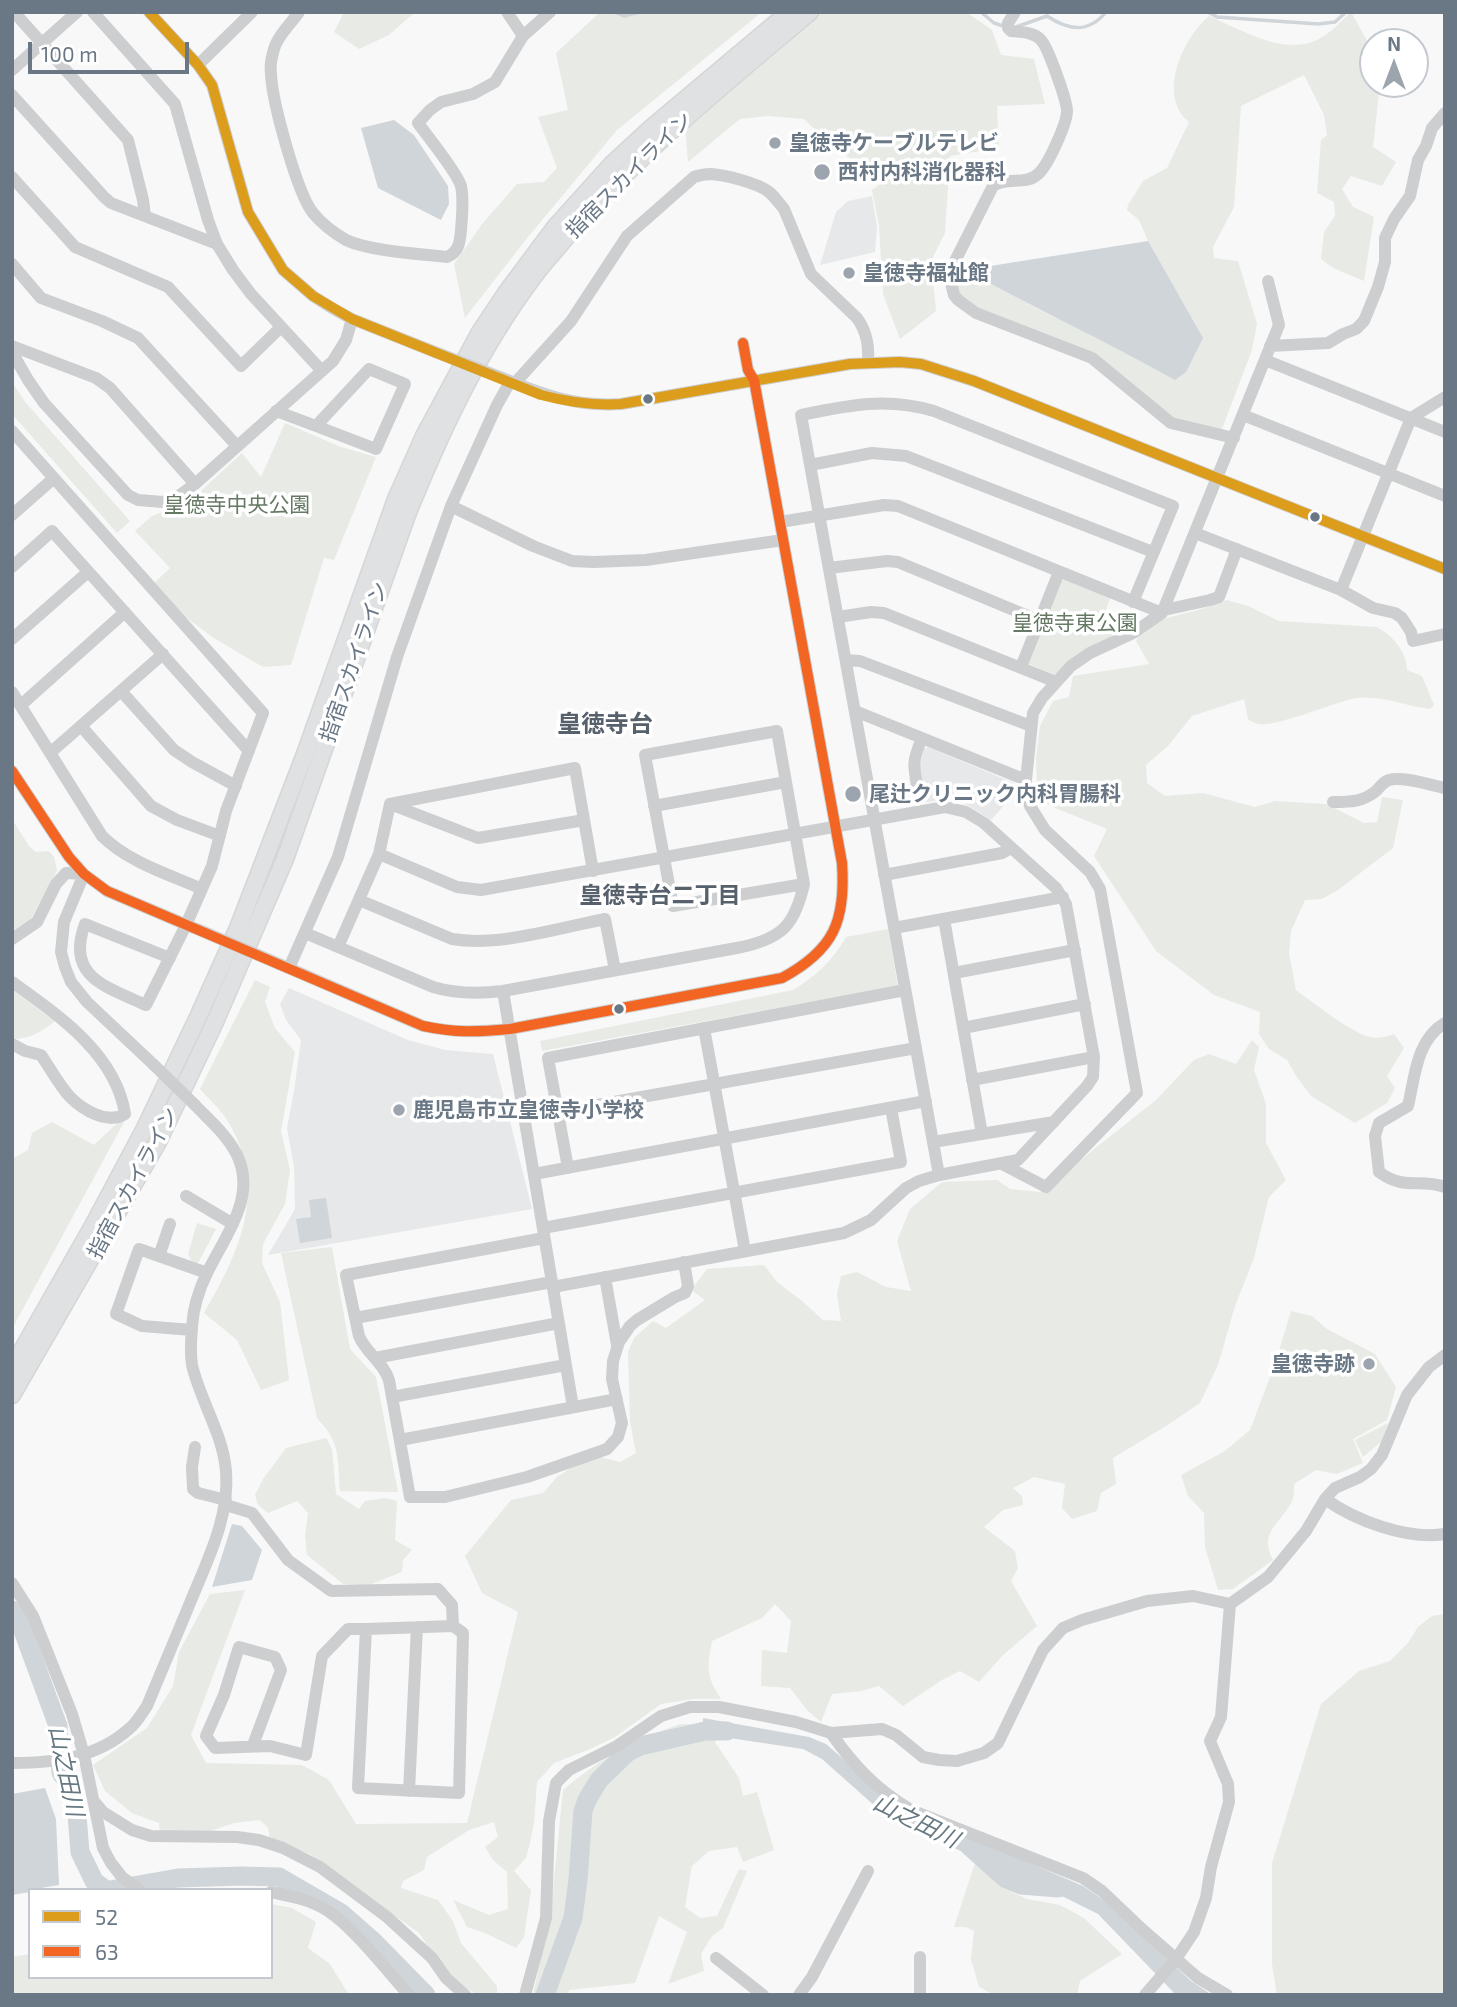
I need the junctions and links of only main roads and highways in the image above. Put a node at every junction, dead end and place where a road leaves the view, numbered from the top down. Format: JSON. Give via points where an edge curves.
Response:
{"nodes":[{"id":1,"x":789,"y":12,"type":"edge"},
{"id":2,"x":810,"y":12,"type":"edge"},
{"id":3,"x":12,"y":1368,"type":"edge"},
{"id":4,"x":15,"y":1391,"type":"edge"}],
"edges":[{"from":1,"to":3,"type":"main road","name":"指宿スカイライン","via":[[611,165],[556,226],[480,332],[396,499],[305,754],[199,1015],[144,1130]]},
{"from":2,"to":4,"type":"main road","name":"指宿スカイライン","via":[[665,136],[597,202],[535,275],[494,334],[440,438],[407,515],[285,859],[215,1022],[158,1142]]}]}
